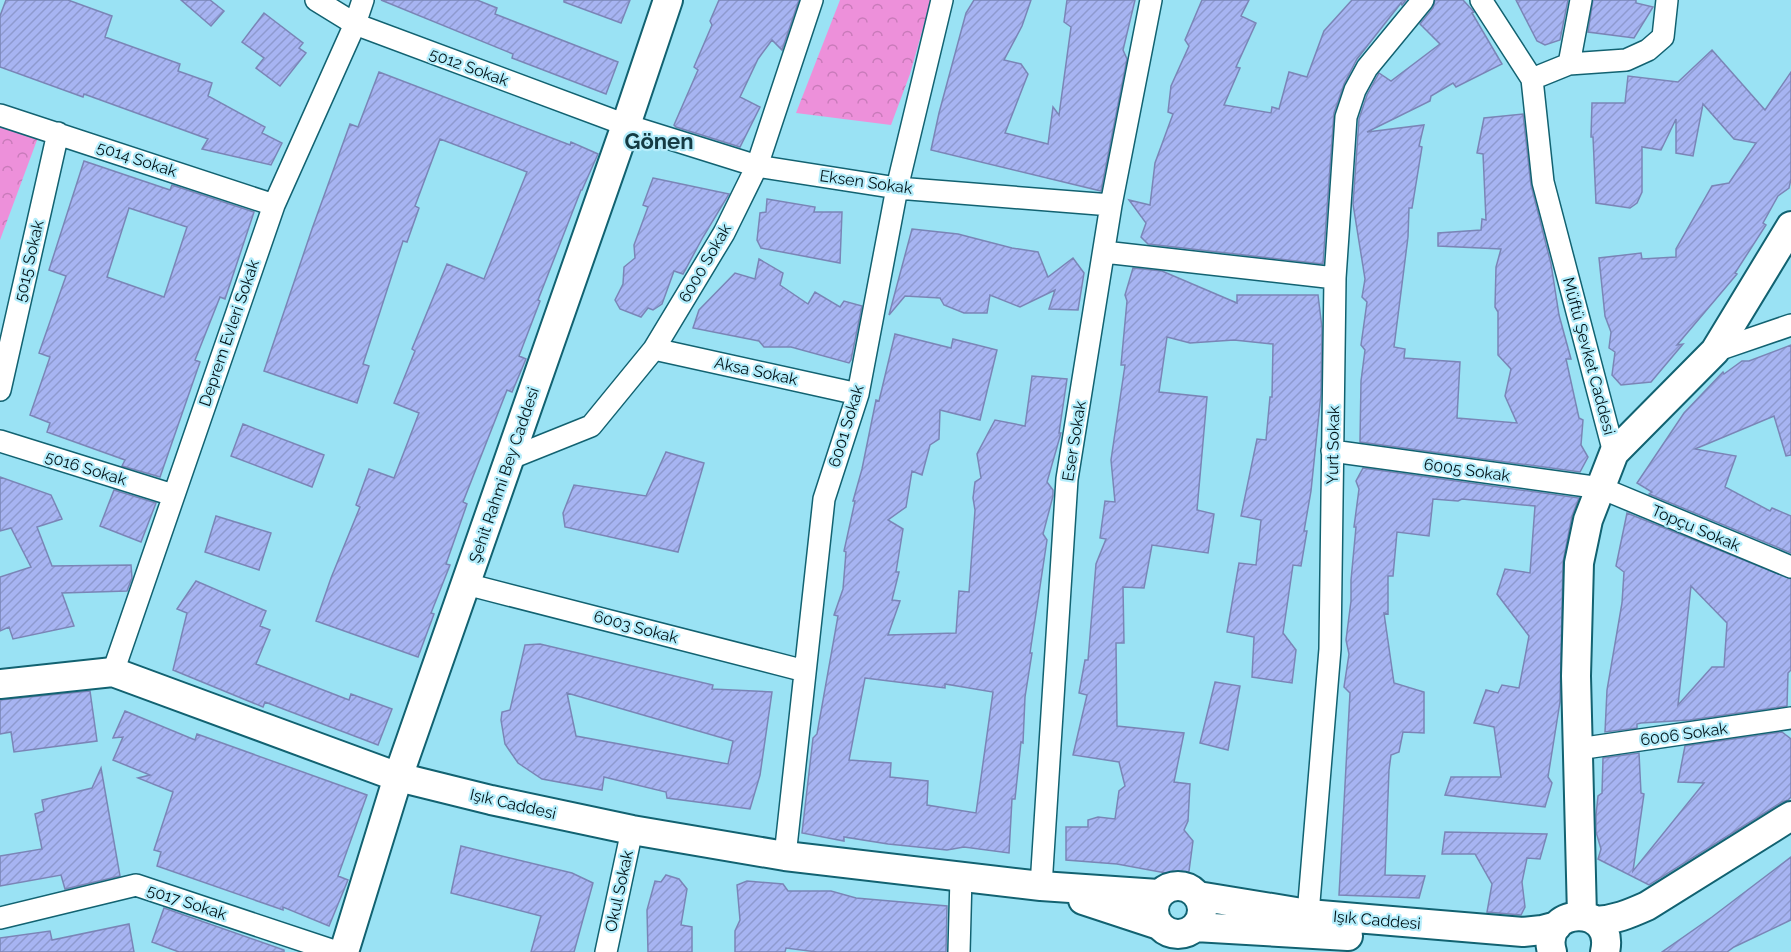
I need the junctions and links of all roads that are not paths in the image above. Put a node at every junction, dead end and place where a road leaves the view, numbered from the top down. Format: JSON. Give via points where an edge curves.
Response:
{"nodes":[{"id":1,"x":316,"y":0,"type":"edge"},
{"id":2,"x":363,"y":0,"type":"edge"},
{"id":3,"x":668,"y":0,"type":"edge"},
{"id":4,"x":812,"y":0,"type":"edge"},
{"id":5,"x":942,"y":0,"type":"edge"},
{"id":6,"x":1151,"y":0,"type":"edge"},
{"id":7,"x":1424,"y":0,"type":"edge"},
{"id":8,"x":1481,"y":0,"type":"edge"},
{"id":9,"x":1581,"y":0,"type":"edge"},
{"id":10,"x":1667,"y":0,"type":"edge"},
{"id":11,"x":355,"y":24,"type":"junction"},
{"id":12,"x":1569,"y":64,"type":"junction"},
{"id":13,"x":1532,"y":79,"type":"junction"},
{"id":14,"x":0,"y":115,"type":"edge"},
{"id":15,"x":626,"y":125,"type":"junction"},
{"id":16,"x":58,"y":133,"type":"junction"},
{"id":17,"x":757,"y":166,"type":"junction"},
{"id":18,"x":897,"y":188,"type":"junction"},
{"id":19,"x":274,"y":205,"type":"junction"},
{"id":20,"x":1111,"y":205,"type":"junction"},
{"id":21,"x":1791,"y":226,"type":"edge"},
{"id":22,"x":1104,"y":252,"type":"junction"},
{"id":23,"x":1335,"y":278,"type":"junction"},
{"id":24,"x":1791,"y":325,"type":"edge"},
{"id":25,"x":654,"y":349,"type":"junction"},
{"id":26,"x":1715,"y":351,"type":"junction"},
{"id":27,"x":0,"y":390,"type":"edge"},
{"id":28,"x":858,"y":394,"type":"junction"},
{"id":29,"x":0,"y":441,"type":"edge"},
{"id":30,"x":1332,"y":451,"type":"junction"},
{"id":31,"x":1614,"y":453,"type":"junction"},
{"id":32,"x":511,"y":458,"type":"junction"},
{"id":33,"x":1601,"y":488,"type":"junction"},
{"id":34,"x":173,"y":495,"type":"junction"},
{"id":35,"x":1791,"y":567,"type":"edge"},
{"id":36,"x":466,"y":584,"type":"junction"},
{"id":37,"x":805,"y":671,"type":"junction"},
{"id":38,"x":113,"y":672,"type":"junction"},
{"id":39,"x":0,"y":684,"type":"edge"},
{"id":40,"x":1791,"y":718,"type":"edge"},
{"id":41,"x":1578,"y":749,"type":"junction"},
{"id":42,"x":398,"y":777,"type":"junction"},
{"id":43,"x":1790,"y":822,"type":"edge"},
{"id":44,"x":632,"y":830,"type":"junction"},
{"id":45,"x":785,"y":856,"type":"junction"},
{"id":46,"x":961,"y":877,"type":"junction"},
{"id":47,"x":1041,"y":886,"type":"junction"},
{"id":48,"x":1677,"y":887,"type":"junction"},
{"id":49,"x":1158,"y":894,"type":"junction"},
{"id":50,"x":1198,"y":896,"type":"junction"},
{"id":51,"x":1308,"y":914,"type":"junction"},
{"id":52,"x":0,"y":918,"type":"edge"},
{"id":53,"x":1572,"y":929,"type":"edge"},
{"id":54,"x":1175,"y":934,"type":"edge"},
{"id":55,"x":337,"y":952,"type":"edge"},
{"id":56,"x":344,"y":952,"type":"edge"},
{"id":57,"x":606,"y":952,"type":"edge"},
{"id":58,"x":959,"y":952,"type":"edge"},
{"id":59,"x":1541,"y":952,"type":"edge"},
{"id":60,"x":1607,"y":952,"type":"edge"}],
"edges":[{"from":1,"to":11,"type":"street","name":"5012 Sokak"},
{"from":2,"to":11,"type":"street","name":"Deprem Evleri Sokak"},
{"from":3,"to":15,"type":"main road","name":"Şehit Rahmi Bey Caddesi"},
{"from":4,"to":17,"type":"street","name":"6000 Sokak"},
{"from":5,"to":18,"type":"street","name":"6001 Sokak"},
{"from":6,"to":20,"type":"street","name":"Eser Sokak"},
{"from":7,"to":23,"type":"street","name":"Yurt Sokak","via":[[1367,68],[1346,117]]},
{"from":8,"to":13,"type":"street"},
{"from":9,"to":12,"type":"street"},
{"from":10,"to":12,"type":"street","via":[[1663,37],[1648,50],[1626,60]]},
{"from":11,"to":15,"type":"street","name":"5012 Sokak"},
{"from":11,"to":19,"type":"street","name":"Deprem Evleri Sokak"},
{"from":12,"to":13,"type":"street"},
{"from":13,"to":31,"type":"street","name":"Müftü Şevket Caddesi","via":[[1543,182]]},
{"from":14,"to":16,"type":"street","name":"5014 Sokak"},
{"from":15,"to":17,"type":"street","name":"Eksen Sokak"},
{"from":15,"to":32,"type":"main road","name":"Şehit Rahmi Bey Caddesi"},
{"from":16,"to":19,"type":"street","name":"5014 Sokak"},
{"from":16,"to":27,"type":"street","name":"5015 Sokak"},
{"from":17,"to":18,"type":"street","name":"Eksen Sokak"},
{"from":17,"to":25,"type":"street","name":"6000 Sokak","via":[[724,233]]},
{"from":18,"to":20,"type":"street","name":"Eksen Sokak"},
{"from":18,"to":28,"type":"street","name":"6001 Sokak"},
{"from":19,"to":34,"type":"street","name":"Deprem Evleri Sokak"},
{"from":20,"to":22,"type":"street","name":"Eser Sokak"},
{"from":21,"to":26,"type":"main road"},
{"from":22,"to":23,"type":"street"},
{"from":22,"to":47,"type":"street","name":"Eser Sokak","via":[[1067,479]]},
{"from":23,"to":30,"type":"street","name":"Yurt Sokak"},
{"from":24,"to":26,"type":"street"},
{"from":25,"to":28,"type":"street","name":"Aksa Sokak"},
{"from":25,"to":32,"type":"street","name":"6000 Sokak","via":[[591,426]]},
{"from":26,"to":31,"type":"main road"},
{"from":28,"to":37,"type":"street","name":"6001 Sokak","via":[[824,499]]},
{"from":29,"to":34,"type":"street","name":"5016 Sokak"},
{"from":30,"to":33,"type":"street","name":"6005 Sokak"},
{"from":30,"to":51,"type":"street","name":"Yurt Sokak","via":[[1330,649]]},
{"from":31,"to":33,"type":"main road","name":"Müftü Şevket Caddesi"},
{"from":32,"to":36,"type":"main road","name":"Şehit Rahmi Bey Caddesi"},
{"from":33,"to":35,"type":"street","name":"Topçu Sokak"},
{"from":33,"to":41,"type":"main road","name":"Müftü Şevket Caddesi","via":[[1588,520],[1579,563]]},
{"from":34,"to":38,"type":"street","name":"Deprem Evleri Sokak"},
{"from":36,"to":37,"type":"street","name":"6003 Sokak"},
{"from":36,"to":42,"type":"main road","name":"Şehit Rahmi Bey Caddesi"},
{"from":37,"to":45,"type":"street","name":"6001 Sokak"},
{"from":38,"to":39,"type":"main road","name":"Işık Caddesi"},
{"from":38,"to":42,"type":"main road","name":"Işık Caddesi"},
{"from":40,"to":41,"type":"street","name":"6006 Sokak"},
{"from":41,"to":53,"type":"main road","name":"Müftü Şevket Caddesi"},
{"from":42,"to":44,"type":"main road","name":"Işık Caddesi"},
{"from":42,"to":56,"type":"main road","name":"Şehit Rahmi Bey Caddesi"},
{"from":43,"to":48,"type":"main road"},
{"from":44,"to":45,"type":"main road","name":"Işık Caddesi"},
{"from":44,"to":57,"type":"street","name":"Okul Sokak"},
{"from":45,"to":46,"type":"main road","name":"Işık Caddesi"},
{"from":46,"to":47,"type":"main road","name":"Işık Caddesi"},
{"from":46,"to":58,"type":"street"},
{"from":47,"to":49,"type":"main road","name":"Işık Caddesi"},
{"from":47,"to":54,"type":"main road","name":"Işık Caddesi"},
{"from":48,"to":53,"type":"main road","name":"Işık Caddesi","via":[[1625,916]]},
{"from":48,"to":60,"type":"main road"},
{"from":49,"to":50,"type":"main road","name":"Işık Caddesi","via":[[1178,885]]},
{"from":49,"to":54,"type":"main road","via":[[1153,910]]},
{"from":50,"to":51,"type":"main road","name":"Işık Caddesi"},
{"from":50,"to":54,"type":"main road","via":[[1200,920]]},
{"from":51,"to":53,"type":"main road","name":"Işık Caddesi","via":[[1523,932]]},
{"from":52,"to":55,"type":"street","name":"5017 Sokak","via":[[136,885]]},
{"from":53,"to":60,"type":"main road","name":"Müftü Şevket Caddesi","via":[[1605,933]]},
{"from":54,"to":59,"type":"main road","name":"Işık Caddesi","via":[[1523,948]]}]}
